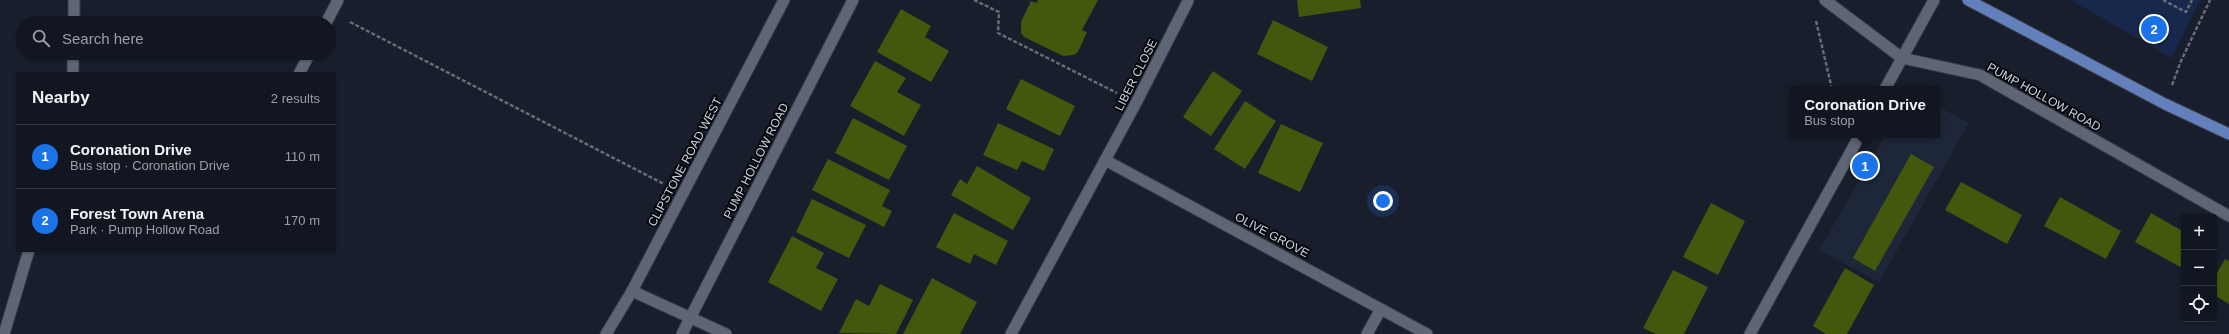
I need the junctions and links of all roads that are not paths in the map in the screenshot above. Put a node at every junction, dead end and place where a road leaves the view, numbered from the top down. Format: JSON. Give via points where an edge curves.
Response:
{"nodes":[{"id":1,"x":74,"y":0,"type":"edge"},
{"id":2,"x":338,"y":0,"type":"edge"},
{"id":3,"x":784,"y":0,"type":"edge"},
{"id":4,"x":853,"y":0,"type":"edge"},
{"id":5,"x":1825,"y":0,"type":"edge"},
{"id":6,"x":1934,"y":0,"type":"edge"},
{"id":7,"x":1968,"y":0,"type":"edge"},
{"id":8,"x":1188,"y":1,"type":"edge"},
{"id":9,"x":74,"y":16,"type":"edge"},
{"id":10,"x":330,"y":16,"type":"edge"},
{"id":11,"x":1902,"y":58,"type":"junction"},
{"id":12,"x":73,"y":60,"type":"edge"},
{"id":13,"x":306,"y":60,"type":"edge"},
{"id":14,"x":73,"y":72,"type":"edge"},
{"id":15,"x":300,"y":72,"type":"edge"},
{"id":16,"x":1887,"y":86,"type":"edge"},
{"id":17,"x":2229,"y":134,"type":"edge"},
{"id":18,"x":1858,"y":138,"type":"edge"},
{"id":19,"x":1105,"y":160,"type":"junction"},
{"id":20,"x":2229,"y":216,"type":"edge"},
{"id":21,"x":28,"y":252,"type":"edge"},
{"id":22,"x":632,"y":291,"type":"junction"},
{"id":23,"x":1381,"y":309,"type":"junction"},
{"id":24,"x":691,"y":318,"type":"junction"},
{"id":25,"x":4,"y":334,"type":"edge"},
{"id":26,"x":606,"y":334,"type":"edge"},
{"id":27,"x":682,"y":334,"type":"edge"},
{"id":28,"x":726,"y":334,"type":"edge"},
{"id":29,"x":1011,"y":334,"type":"edge"},
{"id":30,"x":1367,"y":334,"type":"edge"},
{"id":31,"x":1427,"y":334,"type":"edge"},
{"id":32,"x":1750,"y":334,"type":"edge"}],
"edges":[{"from":1,"to":9,"type":"street"},
{"from":2,"to":10,"type":"street"},
{"from":3,"to":22,"type":"street","name":"CLIPSTONE ROAD WEST"},
{"from":4,"to":24,"type":"street","name":"PUMP HOLLOW ROAD"},
{"from":5,"to":11,"type":"street","name":"PUMP HOLLOW ROAD"},
{"from":6,"to":11,"type":"street"},
{"from":7,"to":17,"type":"main road","via":[[2165,104]]},
{"from":8,"to":19,"type":"street","name":"LIBER CLOSE"},
{"from":11,"to":16,"type":"street"},
{"from":11,"to":20,"type":"street","name":"PUMP HOLLOW ROAD","via":[[1980,75]]},
{"from":12,"to":14,"type":"street"},
{"from":13,"to":15,"type":"street"},
{"from":18,"to":32,"type":"street"},
{"from":19,"to":23,"type":"street","name":"OLIVE GROVE"},
{"from":19,"to":29,"type":"street","name":"LIBER CLOSE"},
{"from":21,"to":25,"type":"street"},
{"from":22,"to":24,"type":"street"},
{"from":22,"to":26,"type":"street","name":"CLIPSTONE ROAD WEST"},
{"from":23,"to":30,"type":"street"},
{"from":23,"to":31,"type":"street","name":"OLIVE GROVE"},
{"from":24,"to":27,"type":"street","name":"PUMP HOLLOW ROAD"},
{"from":24,"to":28,"type":"street"}]}
